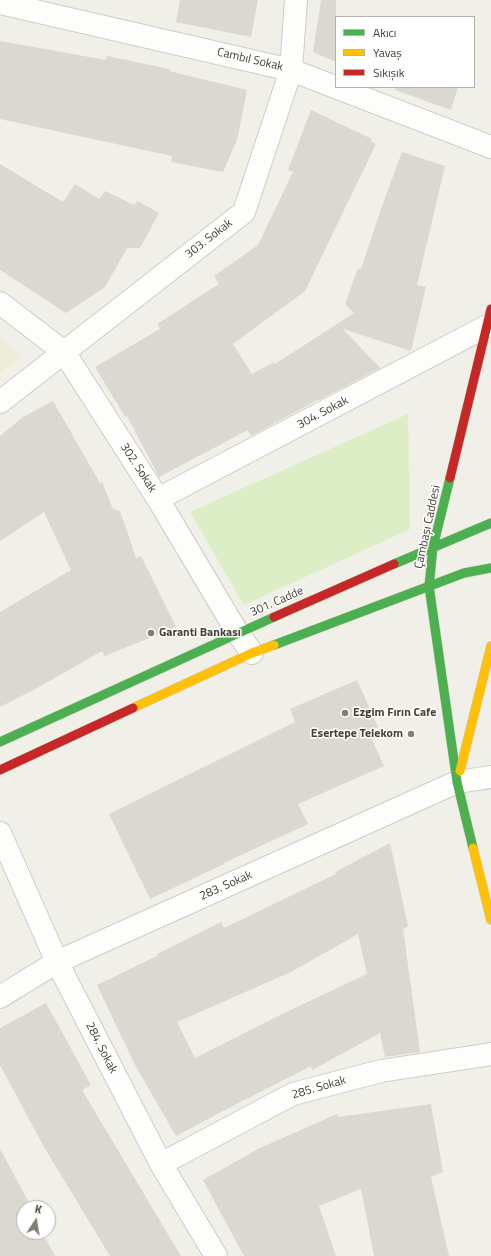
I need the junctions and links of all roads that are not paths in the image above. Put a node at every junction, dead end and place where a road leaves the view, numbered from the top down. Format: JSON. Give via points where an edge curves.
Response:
{"nodes":[{"id":1,"x":296,"y":0,"type":"edge"},
{"id":2,"x":0,"y":3,"type":"edge"},
{"id":3,"x":291,"y":70,"type":"junction"},
{"id":4,"x":335,"y":87,"type":"edge"},
{"id":5,"x":338,"y":88,"type":"edge"},
{"id":6,"x":491,"y":147,"type":"edge"},
{"id":7,"x":0,"y":303,"type":"edge"},
{"id":8,"x":489,"y":318,"type":"edge"},
{"id":9,"x":491,"y":348,"type":"edge"},
{"id":10,"x":64,"y":352,"type":"junction"},
{"id":11,"x":0,"y":402,"type":"edge"},
{"id":12,"x":158,"y":499,"type":"junction"},
{"id":13,"x":491,"y":523,"type":"edge"},
{"id":14,"x":433,"y":547,"type":"junction"},
{"id":15,"x":491,"y":568,"type":"edge"},
{"id":16,"x":429,"y":586,"type":"junction"},
{"id":17,"x":236,"y":632,"type":"junction"},
{"id":18,"x":491,"y":646,"type":"edge"},
{"id":19,"x":252,"y":653,"type":"junction"},
{"id":20,"x":0,"y":742,"type":"edge"},
{"id":21,"x":0,"y":770,"type":"edge"},
{"id":22,"x":491,"y":777,"type":"edge"},
{"id":23,"x":457,"y":782,"type":"junction"},
{"id":24,"x":0,"y":832,"type":"edge"},
{"id":25,"x":491,"y":920,"type":"edge"},
{"id":26,"x":57,"y":962,"type":"junction"},
{"id":27,"x":0,"y":997,"type":"edge"},
{"id":28,"x":491,"y":1054,"type":"edge"},
{"id":29,"x":161,"y":1164,"type":"junction"},
{"id":30,"x":216,"y":1256,"type":"edge"}],
"edges":[{"from":1,"to":3,"type":"street","name":"303. Sokak"},
{"from":2,"to":3,"type":"street","name":"Cambıl Sokak"},
{"from":3,"to":4,"type":"street","name":"Cambıl Sokak"},
{"from":3,"to":10,"type":"street","name":"303. Sokak","via":[[244,212]]},
{"from":5,"to":6,"type":"street","name":"Cambıl Sokak"},
{"from":7,"to":10,"type":"street","name":"302. Sokak"},
{"from":8,"to":9,"type":"main road"},
{"from":8,"to":12,"type":"street","name":"304. Sokak"},
{"from":8,"to":14,"type":"main road","name":"Çambaşı Caddesi"},
{"from":10,"to":11,"type":"street","name":"303. Sokak"},
{"from":10,"to":12,"type":"street","name":"302. Sokak"},
{"from":12,"to":17,"type":"street","name":"302. Sokak"},
{"from":13,"to":14,"type":"main road","name":"301. Cadde"},
{"from":14,"to":16,"type":"main road","name":"Çambaşı Caddesi"},
{"from":14,"to":17,"type":"main road","name":"301. Cadde"},
{"from":15,"to":16,"type":"main road","via":[[464,573]]},
{"from":16,"to":19,"type":"main road"},
{"from":16,"to":23,"type":"main road","name":"Çambaşı Caddesi"},
{"from":17,"to":19,"type":"street","name":"302. Sokak"},
{"from":17,"to":20,"type":"main road","name":"301. Cadde"},
{"from":18,"to":23,"type":"main road","name":"Çambaşı Caddesi"},
{"from":19,"to":21,"type":"main road"},
{"from":22,"to":23,"type":"street","name":"283. Sokak"},
{"from":23,"to":25,"type":"main road","name":"Çambaşı Caddesi"},
{"from":23,"to":26,"type":"street","name":"283. Sokak"},
{"from":24,"to":26,"type":"street","name":"284. Sokak"},
{"from":26,"to":27,"type":"street","name":"283. Sokak"},
{"from":26,"to":29,"type":"street","name":"284. Sokak"},
{"from":28,"to":29,"type":"street","name":"285. Sokak","via":[[381,1071],[292,1094]]},
{"from":29,"to":30,"type":"street","name":"284. Sokak"}]}
